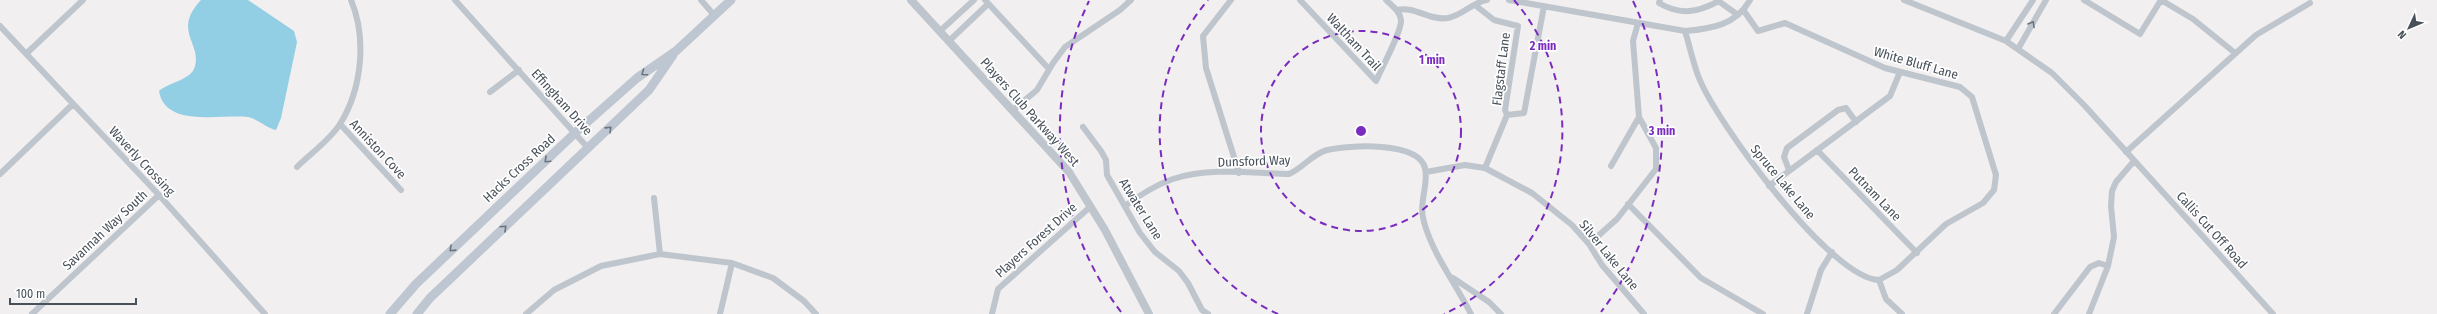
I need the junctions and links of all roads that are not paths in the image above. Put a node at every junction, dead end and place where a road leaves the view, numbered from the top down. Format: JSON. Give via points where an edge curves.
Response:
{"nodes":[{"id":1,"x":83,"y":0,"type":"edge"},
{"id":2,"x":455,"y":0,"type":"edge"},
{"id":3,"x":701,"y":0,"type":"edge"},
{"id":4,"x":730,"y":0,"type":"edge"},
{"id":5,"x":912,"y":0,"type":"edge"},
{"id":6,"x":974,"y":0,"type":"edge"},
{"id":7,"x":1131,"y":0,"type":"edge"},
{"id":8,"x":1231,"y":0,"type":"edge"},
{"id":9,"x":1300,"y":0,"type":"edge"},
{"id":10,"x":1386,"y":0,"type":"edge"},
{"id":11,"x":1487,"y":0,"type":"edge"},
{"id":12,"x":1509,"y":0,"type":"edge"},
{"id":13,"x":1660,"y":0,"type":"edge"},
{"id":14,"x":1718,"y":0,"type":"edge"},
{"id":15,"x":1750,"y":0,"type":"edge"},
{"id":16,"x":1904,"y":0,"type":"edge"},
{"id":17,"x":2033,"y":0,"type":"edge"},
{"id":18,"x":2046,"y":0,"type":"edge"},
{"id":19,"x":2084,"y":0,"type":"edge"},
{"id":20,"x":2161,"y":0,"type":"edge"},
{"id":21,"x":353,"y":1,"type":"edge"},
{"id":22,"x":986,"y":2,"type":"edge"},
{"id":23,"x":2310,"y":3,"type":"dead end"},
{"id":24,"x":1475,"y":5,"type":"junction"},
{"id":25,"x":1544,"y":6,"type":"junction"},
{"id":26,"x":966,"y":8,"type":"junction"},
{"id":27,"x":1397,"y":10,"type":"junction"},
{"id":28,"x":1741,"y":13,"type":"junction"},
{"id":29,"x":714,"y":16,"type":"junction"},
{"id":30,"x":974,"y":17,"type":"junction"},
{"id":31,"x":1638,"y":23,"type":"junction"},
{"id":32,"x":0,"y":26,"type":"edge"},
{"id":33,"x":940,"y":31,"type":"junction"},
{"id":34,"x":1685,"y":31,"type":"junction"},
{"id":35,"x":949,"y":41,"type":"junction"},
{"id":36,"x":2006,"y":41,"type":"junction"},
{"id":37,"x":2018,"y":49,"type":"junction"},
{"id":38,"x":676,"y":51,"type":"junction"},
{"id":39,"x":27,"y":53,"type":"junction"},
{"id":40,"x":2235,"y":53,"type":"junction"},
{"id":41,"x":1049,"y":69,"type":"junction"},
{"id":42,"x":519,"y":70,"type":"junction"},
{"id":43,"x":1900,"y":72,"type":"junction"},
{"id":44,"x":490,"y":92,"type":"dead end"},
{"id":45,"x":73,"y":104,"type":"junction"},
{"id":46,"x":1014,"y":110,"type":"junction"},
{"id":47,"x":1508,"y":115,"type":"junction"},
{"id":48,"x":1639,"y":117,"type":"junction"},
{"id":49,"x":1856,"y":122,"type":"junction"},
{"id":50,"x":340,"y":124,"type":"junction"},
{"id":51,"x":1083,"y":127,"type":"dead end"},
{"id":52,"x":575,"y":133,"type":"junction"},
{"id":53,"x":588,"y":148,"type":"junction"},
{"id":54,"x":1817,"y":150,"type":"junction"},
{"id":55,"x":2126,"y":152,"type":"junction"},
{"id":56,"x":2134,"y":161,"type":"junction"},
{"id":57,"x":1611,"y":166,"type":"dead end"},
{"id":58,"x":297,"y":167,"type":"dead end"},
{"id":59,"x":1485,"y":168,"type":"junction"},
{"id":60,"x":1790,"y":170,"type":"junction"},
{"id":61,"x":1426,"y":172,"type":"junction"},
{"id":62,"x":1239,"y":173,"type":"junction"},
{"id":63,"x":0,"y":174,"type":"edge"},
{"id":64,"x":1769,"y":186,"type":"junction"},
{"id":65,"x":401,"y":190,"type":"dead end"},
{"id":66,"x":159,"y":195,"type":"junction"},
{"id":67,"x":654,"y":198,"type":"dead end"},
{"id":68,"x":1628,"y":204,"type":"junction"},
{"id":69,"x":1125,"y":206,"type":"junction"},
{"id":70,"x":1090,"y":207,"type":"junction"},
{"id":71,"x":1589,"y":244,"type":"junction"},
{"id":72,"x":1832,"y":252,"type":"junction"},
{"id":73,"x":1917,"y":253,"type":"junction"},
{"id":74,"x":660,"y":254,"type":"junction"},
{"id":75,"x":732,"y":263,"type":"junction"},
{"id":76,"x":2108,"y":266,"type":"junction"},
{"id":77,"x":1452,"y":278,"type":"junction"},
{"id":78,"x":1879,"y":280,"type":"junction"},
{"id":79,"x":32,"y":314,"type":"edge"},
{"id":80,"x":265,"y":314,"type":"edge"},
{"id":81,"x":390,"y":314,"type":"edge"},
{"id":82,"x":417,"y":314,"type":"edge"},
{"id":83,"x":526,"y":314,"type":"edge"},
{"id":84,"x":720,"y":314,"type":"edge"},
{"id":85,"x":816,"y":314,"type":"edge"},
{"id":86,"x":992,"y":314,"type":"edge"},
{"id":87,"x":1149,"y":314,"type":"edge"},
{"id":88,"x":1208,"y":314,"type":"edge"},
{"id":89,"x":1471,"y":314,"type":"edge"},
{"id":90,"x":1501,"y":314,"type":"edge"},
{"id":91,"x":1644,"y":314,"type":"edge"},
{"id":92,"x":1763,"y":314,"type":"edge"},
{"id":93,"x":1807,"y":314,"type":"edge"},
{"id":94,"x":1902,"y":314,"type":"edge"},
{"id":95,"x":2054,"y":314,"type":"edge"},
{"id":96,"x":2089,"y":314,"type":"edge"},
{"id":97,"x":2273,"y":314,"type":"edge"}],
"edges":[{"from":1,"to":39,"type":"street"},
{"from":2,"to":42,"type":"street","name":"Effingham Drive"},
{"from":3,"to":29,"type":"street"},
{"from":4,"to":29,"type":"main road","name":"Hacks Cross Road"},
{"from":5,"to":33,"type":"street","name":"Players Club Parkway West"},
{"from":6,"to":26,"type":"street"},
{"from":7,"to":41,"type":"street","via":[[1066,47]]},
{"from":8,"to":62,"type":"street","via":[[1203,36],[1206,68]]},
{"from":9,"to":27,"type":"street","name":"Waltham Trail","via":[[1376,81],[1396,38],[1401,21]]},
{"from":10,"to":27,"type":"street"},
{"from":11,"to":24,"type":"street"},
{"from":12,"to":25,"type":"street"},
{"from":13,"to":14,"type":"street","via":[[1659,3],[1666,8],[1687,12],[1701,10]]},
{"from":14,"to":28,"type":"street"},
{"from":15,"to":28,"type":"street"},
{"from":16,"to":36,"type":"street","name":"Callis Cut Off Road"},
{"from":17,"to":36,"type":"street"},
{"from":37,"to":18,"type":"street","one_way":true},
{"from":19,"to":20,"type":"street","via":[[2140,34]]},
{"from":20,"to":40,"type":"street","via":[[2193,19]]},
{"from":21,"to":50,"type":"street","via":[[360,34],[359,61],[353,92]]},
{"from":22,"to":30,"type":"street"},
{"from":22,"to":41,"type":"street"},
{"from":23,"to":40,"type":"street","via":[[2256,35]]},
{"from":24,"to":27,"type":"street","via":[[1448,18],[1406,8]]},
{"from":24,"to":47,"type":"street","name":"Flagstaff Lane","via":[[1494,20],[1518,26],[1505,110]]},
{"from":25,"to":31,"type":"street"},
{"from":25,"to":47,"type":"street","via":[[1524,113]]},
{"from":26,"to":30,"type":"street"},
{"from":26,"to":33,"type":"street"},
{"from":28,"to":34,"type":"street","via":[[1711,29]]},
{"from":28,"to":43,"type":"street","name":"White Bluff Lane","via":[[1758,31],[1785,23],[1838,48]]},
{"from":29,"to":38,"type":"main road","name":"Hacks Cross Road"},
{"from":30,"to":35,"type":"street"},
{"from":31,"to":34,"type":"street"},
{"from":31,"to":48,"type":"street","via":[[1633,41]]},
{"from":32,"to":39,"type":"street","name":"Waverly Crossing"},
{"from":33,"to":35,"type":"street","name":"Players Club Parkway West"},
{"from":34,"to":64,"type":"street","name":"Spruce Lake Lane","via":[[1699,78],[1733,138]]},
{"from":35,"to":46,"type":"street","name":"Players Club Parkway West"},
{"from":36,"to":37,"type":"street","name":"Callis Cut Off Road"},
{"from":37,"to":55,"type":"street","name":"Callis Cut Off Road","via":[[2065,84]]},
{"from":38,"to":52,"type":"main road","name":"Hacks Cross Road","one_way":true,"via":[[637,78]]},
{"from":53,"to":38,"type":"main road","name":"Hacks Cross Road","one_way":true,"via":[[649,90]]},
{"from":39,"to":45,"type":"street","name":"Waverly Crossing"},
{"from":40,"to":55,"type":"street"},
{"from":41,"to":46,"type":"street","via":[[1032,95]]},
{"from":42,"to":44,"type":"street","name":"Effingham Drive"},
{"from":42,"to":52,"type":"street","name":"Effingham Drive"},
{"from":43,"to":49,"type":"street","via":[[1890,96]]},
{"from":43,"to":73,"type":"street","name":"White Bluff Lane","via":[[1960,87],[1969,94],[1975,104],[1996,175],[1994,190],[1988,198],[1946,224]]},
{"from":45,"to":63,"type":"street"},
{"from":45,"to":66,"type":"street","name":"Waverly Crossing"},
{"from":46,"to":70,"type":"street","name":"Players Club Parkway West","via":[[1070,172]]},
{"from":47,"to":59,"type":"street"},
{"from":48,"to":57,"type":"street"},
{"from":48,"to":68,"type":"street","via":[[1656,148],[1656,169]]},
{"from":49,"to":54,"type":"street"},
{"from":49,"to":60,"type":"street","via":[[1846,108],[1838,110],[1787,148],[1784,157]]},
{"from":50,"to":58,"type":"street"},
{"from":50,"to":65,"type":"street","name":"Anniston Cove"},
{"from":51,"to":69,"type":"street","name":"Atwater Lane","via":[[1106,160],[1107,175]]},
{"from":52,"to":53,"type":"street","name":"Effingham Drive"},
{"from":52,"to":81,"type":"main road","name":"Hacks Cross Road","one_way":true,"via":[[426,274]]},
{"from":82,"to":53,"type":"main road","name":"Hacks Cross Road","one_way":true,"via":[[430,298]]},
{"from":54,"to":60,"type":"street"},
{"from":54,"to":73,"type":"street","name":"Putnam Lane"},
{"from":55,"to":56,"type":"street","name":"Callis Cut Off Road"},
{"from":56,"to":76,"type":"street","via":[[2116,182],[2112,191],[2114,237]]},
{"from":56,"to":97,"type":"street","name":"Callis Cut Off Road"},
{"from":59,"to":61,"type":"street","name":"Silver Lake Lane","via":[[1466,165]]},
{"from":59,"to":71,"type":"street","name":"Silver Lake Lane","via":[[1532,193],[1572,225]]},
{"from":60,"to":64,"type":"street"},
{"from":61,"to":62,"type":"street","name":"Dunsford Way","via":[[1422,161],[1414,154],[1392,147],[1327,150],[1289,174]]},
{"from":61,"to":77,"type":"street","via":[[1421,204],[1424,221],[1432,244]]},
{"from":62,"to":69,"type":"street","name":"Dunsford Way","via":[[1200,173],[1173,179],[1143,192]]},
{"from":64,"to":72,"type":"street","name":"Spruce Lake Lane"},
{"from":66,"to":79,"type":"street","name":"Savannah Way South"},
{"from":66,"to":80,"type":"street","name":"Waverly Crossing"},
{"from":67,"to":74,"type":"street"},
{"from":68,"to":71,"type":"street"},
{"from":68,"to":92,"type":"street","via":[[1701,278]]},
{"from":69,"to":88,"type":"street","name":"Atwater Lane","via":[[1140,233],[1156,252],[1178,271],[1188,283],[1202,310]]},
{"from":70,"to":86,"type":"street","name":"Players Forest Drive","via":[[998,289]]},
{"from":70,"to":87,"type":"street","name":"Players Club Parkway West","via":[[1105,230]]},
{"from":71,"to":91,"type":"street","name":"Silver Lake Lane","via":[[1602,265]]},
{"from":72,"to":78,"type":"street","name":"Spruce Lake Lane","via":[[1858,274]]},
{"from":72,"to":93,"type":"street","via":[[1821,270]]},
{"from":73,"to":78,"type":"street","name":"White Bluff Lane","via":[[1887,278]]},
{"from":74,"to":75,"type":"street"},
{"from":74,"to":83,"type":"street","via":[[601,266],[554,290]]},
{"from":75,"to":84,"type":"street"},
{"from":75,"to":85,"type":"street","via":[[773,278],[804,301]]},
{"from":76,"to":95,"type":"street","via":[[2099,263],[2090,267]]},
{"from":76,"to":96,"type":"street"},
{"from":77,"to":89,"type":"street"},
{"from":77,"to":90,"type":"street","via":[[1489,302]]},
{"from":78,"to":94,"type":"street","via":[[1886,299]]}]}
